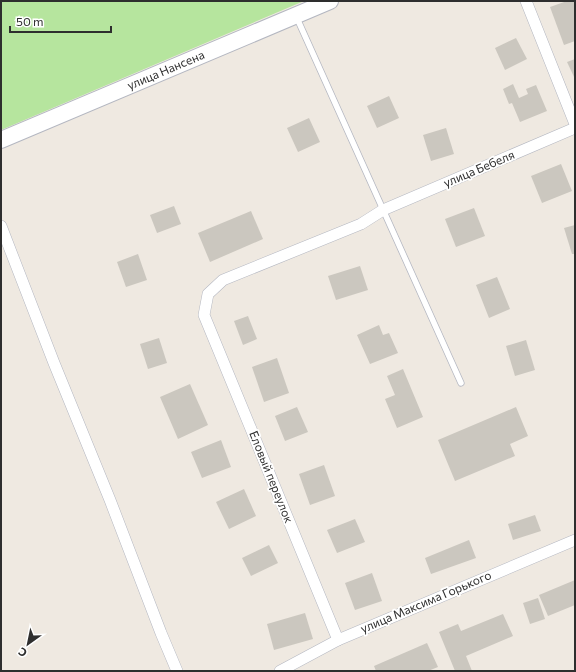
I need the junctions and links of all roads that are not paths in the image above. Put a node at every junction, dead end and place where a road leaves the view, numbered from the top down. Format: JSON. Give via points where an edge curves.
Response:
{"nodes":[{"id":1,"x":330,"y":1,"type":"edge"},
{"id":2,"x":526,"y":1,"type":"edge"},
{"id":3,"x":296,"y":16,"type":"junction"},
{"id":4,"x":575,"y":124,"type":"edge"},
{"id":5,"x":575,"y":128,"type":"edge"},
{"id":6,"x":1,"y":140,"type":"edge"},
{"id":7,"x":383,"y":210,"type":"junction"},
{"id":8,"x":1,"y":226,"type":"edge"},
{"id":9,"x":204,"y":314,"type":"joint"},
{"id":10,"x":462,"y":383,"type":"dead end"},
{"id":11,"x":575,"y":540,"type":"edge"},
{"id":12,"x":338,"y":640,"type":"junction"},
{"id":13,"x":177,"y":671,"type":"edge"},
{"id":14,"x":280,"y":671,"type":"edge"}],
"edges":[{"from":1,"to":3,"type":"main road","name":"улица Нансена"},
{"from":2,"to":4,"type":"street"},
{"from":3,"to":6,"type":"main road","name":"улица Нансена"},
{"from":3,"to":7,"type":"lane"},
{"from":5,"to":7,"type":"street","name":"улица Бебеля"},
{"from":7,"to":9,"type":"street","name":"улица Бебеля","via":[[361,224],[223,280],[208,294]]},
{"from":7,"to":10,"type":"lane"},
{"from":8,"to":13,"type":"street"},
{"from":9,"to":12,"type":"street","name":"Еловый переулок"},
{"from":11,"to":12,"type":"street","name":"улица Максима Горького"},
{"from":12,"to":14,"type":"street","name":"улица Максима Горького"}]}
